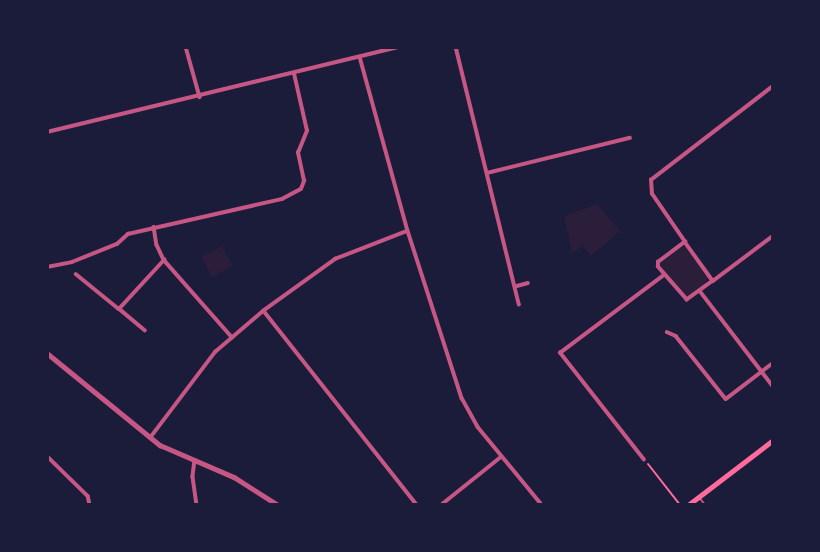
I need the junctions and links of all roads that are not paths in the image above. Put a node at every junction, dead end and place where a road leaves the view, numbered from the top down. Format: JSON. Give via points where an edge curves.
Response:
{"nodes":[{"id":1,"x":186,"y":47,"type":"edge"},
{"id":2,"x":398,"y":47,"type":"edge"},
{"id":3,"x":456,"y":47,"type":"edge"},
{"id":4,"x":360,"y":57,"type":"junction"},
{"id":5,"x":294,"y":74,"type":"junction"},
{"id":6,"x":773,"y":86,"type":"edge"},
{"id":7,"x":200,"y":97,"type":"junction"},
{"id":8,"x":47,"y":132,"type":"edge"},
{"id":9,"x":630,"y":138,"type":"dead end"},
{"id":10,"x":487,"y":173,"type":"junction"},
{"id":11,"x":154,"y":227,"type":"junction"},
{"id":12,"x":408,"y":231,"type":"junction"},
{"id":13,"x":773,"y":236,"type":"edge"},
{"id":14,"x":685,"y":242,"type":"junction"},
{"id":15,"x":164,"y":260,"type":"junction"},
{"id":16,"x":47,"y":267,"type":"edge"},
{"id":17,"x":76,"y":274,"type":"dead end"},
{"id":18,"x":664,"y":275,"type":"junction"},
{"id":19,"x":713,"y":281,"type":"junction"},
{"id":20,"x":528,"y":283,"type":"dead end"},
{"id":21,"x":517,"y":286,"type":"junction"},
{"id":22,"x":700,"y":291,"type":"junction"},
{"id":23,"x":519,"y":304,"type":"dead end"},
{"id":24,"x":119,"y":309,"type":"junction"},
{"id":25,"x":263,"y":311,"type":"junction"},
{"id":26,"x":145,"y":331,"type":"dead end"},
{"id":27,"x":667,"y":332,"type":"dead end"},
{"id":28,"x":232,"y":337,"type":"junction"},
{"id":29,"x":47,"y":353,"type":"edge"},
{"id":30,"x":773,"y":363,"type":"edge"},
{"id":31,"x":761,"y":371,"type":"junction"},
{"id":32,"x":773,"y":386,"type":"edge"},
{"id":33,"x":150,"y":438,"type":"junction"},
{"id":34,"x":773,"y":440,"type":"edge"},
{"id":35,"x":47,"y":456,"type":"edge"},
{"id":36,"x":501,"y":457,"type":"junction"},
{"id":37,"x":195,"y":460,"type":"junction"},
{"id":38,"x":644,"y":460,"type":"road end"},
{"id":39,"x":699,"y":497,"type":"junction"},
{"id":40,"x":90,"y":505,"type":"edge"},
{"id":41,"x":197,"y":505,"type":"edge"},
{"id":42,"x":278,"y":505,"type":"edge"},
{"id":43,"x":416,"y":505,"type":"edge"},
{"id":44,"x":441,"y":505,"type":"edge"},
{"id":45,"x":542,"y":505,"type":"edge"},
{"id":46,"x":688,"y":505,"type":"edge"},
{"id":47,"x":705,"y":505,"type":"edge"}],
"edges":[{"from":1,"to":7,"type":"street"},
{"from":2,"to":4,"type":"street"},
{"from":3,"to":10,"type":"street"},
{"from":4,"to":5,"type":"street"},
{"from":4,"to":12,"type":"street"},
{"from":5,"to":7,"type":"street"},
{"from":5,"to":11,"type":"street","via":[[307,131],[298,153],[301,189],[282,199]]},
{"from":6,"to":14,"type":"street","via":[[651,180],[652,194]]},
{"from":7,"to":8,"type":"street"},
{"from":9,"to":10,"type":"street"},
{"from":10,"to":21,"type":"street"},
{"from":11,"to":15,"type":"street"},
{"from":11,"to":16,"type":"street","via":[[128,234],[117,244],[72,262]]},
{"from":12,"to":25,"type":"street","via":[[335,259]]},
{"from":12,"to":36,"type":"street","via":[[463,398]]},
{"from":13,"to":19,"type":"street"},
{"from":14,"to":18,"type":"street","via":[[657,262]]},
{"from":14,"to":19,"type":"street"},
{"from":15,"to":24,"type":"street"},
{"from":15,"to":28,"type":"street"},
{"from":17,"to":24,"type":"street"},
{"from":18,"to":22,"type":"street","via":[[684,300]]},
{"from":18,"to":38,"type":"street","via":[[560,353]]},
{"from":19,"to":22,"type":"street"},
{"from":20,"to":21,"type":"street"},
{"from":21,"to":23,"type":"street"},
{"from":22,"to":31,"type":"street"},
{"from":24,"to":26,"type":"street"},
{"from":25,"to":28,"type":"street"},
{"from":25,"to":43,"type":"street"},
{"from":27,"to":31,"type":"street","via":[[676,336],[726,399]]},
{"from":28,"to":33,"type":"street","via":[[215,352]]},
{"from":29,"to":33,"type":"street"},
{"from":30,"to":31,"type":"street"},
{"from":31,"to":32,"type":"street"},
{"from":33,"to":37,"type":"street"},
{"from":34,"to":39,"type":"main road"},
{"from":35,"to":40,"type":"street","via":[[88,496]]},
{"from":36,"to":44,"type":"street"},
{"from":36,"to":45,"type":"street"},
{"from":37,"to":41,"type":"street"},
{"from":37,"to":42,"type":"street","via":[[234,477]]},
{"from":39,"to":46,"type":"main road"},
{"from":39,"to":47,"type":"lane"}]}
